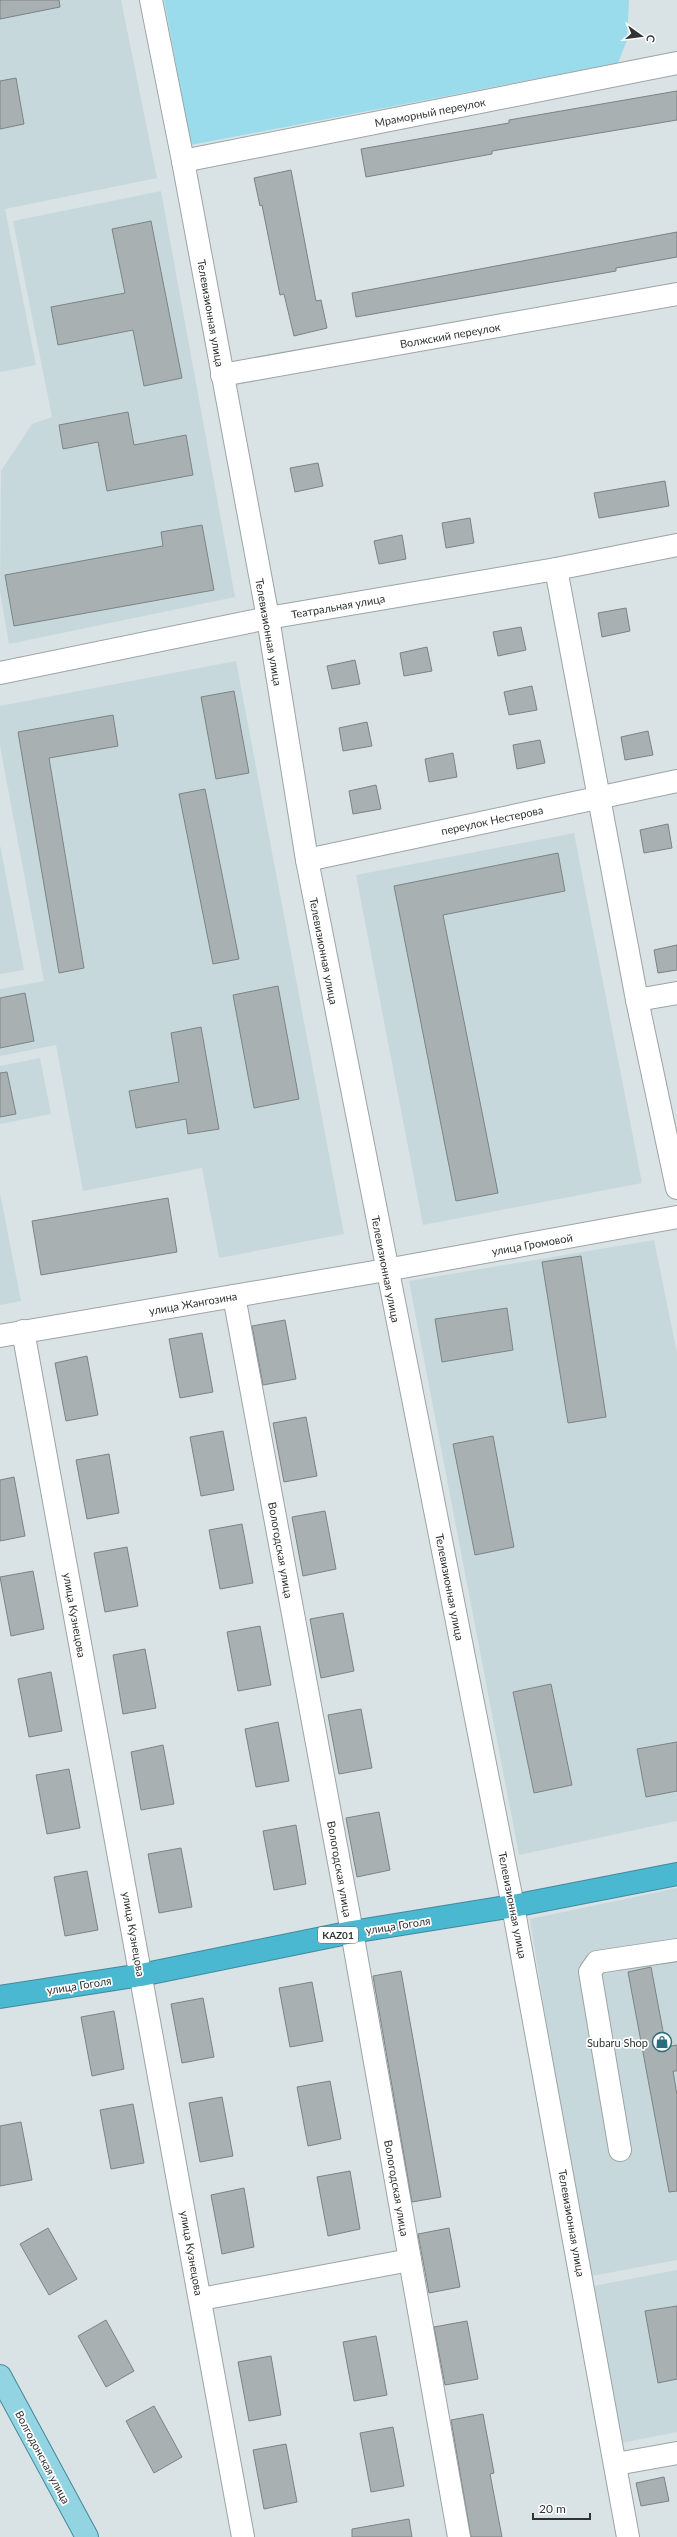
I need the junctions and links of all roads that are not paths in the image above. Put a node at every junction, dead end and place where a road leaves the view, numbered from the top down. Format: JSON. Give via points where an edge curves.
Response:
{"nodes":[{"id":1,"x":151,"y":0,"type":"edge"},
{"id":2,"x":677,"y":63,"type":"edge"},
{"id":3,"x":183,"y":161,"type":"junction"},
{"id":4,"x":677,"y":294,"type":"edge"},
{"id":5,"x":222,"y":375,"type":"junction"},
{"id":6,"x":677,"y":545,"type":"edge"},
{"id":7,"x":556,"y":568,"type":"junction"},
{"id":8,"x":268,"y":618,"type":"junction"},
{"id":9,"x":0,"y":673,"type":"edge"},
{"id":10,"x":677,"y":781,"type":"edge"},
{"id":11,"x":599,"y":797,"type":"junction"},
{"id":12,"x":307,"y":860,"type":"junction"},
{"id":13,"x":677,"y":993,"type":"edge"},
{"id":14,"x":637,"y":1000,"type":"junction"},
{"id":15,"x":677,"y":1188,"type":"edge"},
{"id":16,"x":677,"y":1217,"type":"edge"},
{"id":17,"x":386,"y":1270,"type":"junction"},
{"id":18,"x":234,"y":1296,"type":"junction"},
{"id":19,"x":23,"y":1331,"type":"junction"},
{"id":20,"x":0,"y":1336,"type":"edge"},
{"id":21,"x":677,"y":1874,"type":"edge"},
{"id":22,"x":513,"y":1906,"type":"junction"},
{"id":23,"x":352,"y":1932,"type":"junction"},
{"id":24,"x":677,"y":1950,"type":"edge"},
{"id":25,"x":141,"y":1975,"type":"junction"},
{"id":26,"x":0,"y":1997,"type":"edge"},
{"id":27,"x":620,"y":2150,"type":"dead end"},
{"id":28,"x":410,"y":2260,"type":"junction"},
{"id":29,"x":201,"y":2298,"type":"junction"},
{"id":30,"x":0,"y":2376,"type":"edge"},
{"id":31,"x":677,"y":2453,"type":"edge"},
{"id":32,"x":616,"y":2464,"type":"junction"},
{"id":33,"x":87,"y":2537,"type":"edge"},
{"id":34,"x":243,"y":2537,"type":"edge"},
{"id":35,"x":459,"y":2537,"type":"edge"},
{"id":36,"x":628,"y":2537,"type":"edge"}],
"edges":[{"from":1,"to":3,"type":"street","name":"Телевизионная улица"},
{"from":2,"to":3,"type":"street","name":"Мраморный переулок"},
{"from":3,"to":5,"type":"street","name":"Телевизионная улица"},
{"from":4,"to":5,"type":"street","name":"Волжский переулок"},
{"from":5,"to":8,"type":"street","name":"Телевизионная улица"},
{"from":6,"to":7,"type":"street","name":"Театральная улица"},
{"from":7,"to":8,"type":"street","name":"Театральная улица"},
{"from":7,"to":11,"type":"street"},
{"from":8,"to":9,"type":"street","name":"Театральная улица"},
{"from":8,"to":12,"type":"street","name":"Телевизионная улица"},
{"from":10,"to":11,"type":"street","name":"переулок Нестерова"},
{"from":11,"to":12,"type":"street","name":"переулок Нестерова"},
{"from":11,"to":14,"type":"street"},
{"from":12,"to":17,"type":"street","name":"Телевизионная улица"},
{"from":13,"to":14,"type":"street"},
{"from":14,"to":15,"type":"street"},
{"from":16,"to":17,"type":"street","name":"улица Громовой"},
{"from":17,"to":18,"type":"street","name":"улица Жангозина"},
{"from":17,"to":22,"type":"street","name":"Телевизионная улица"},
{"from":18,"to":19,"type":"street","name":"улица Жангозина"},
{"from":18,"to":23,"type":"street","name":"Вологодская улица"},
{"from":19,"to":20,"type":"street","name":"улица Жангозина"},
{"from":19,"to":25,"type":"street","name":"улица Кузнецова"},
{"from":21,"to":22,"type":"highway","name":"улица Гоголя","number":"KАZ01"},
{"from":22,"to":23,"type":"highway","name":"улица Гоголя","number":"KАZ01"},
{"from":22,"to":32,"type":"street","name":"Телевизионная улица"},
{"from":23,"to":25,"type":"highway","name":"улица Гоголя","number":"KАZ01"},
{"from":23,"to":28,"type":"street","name":"Вологодская улица"},
{"from":24,"to":27,"type":"street","via":[[597,1962],[590,1972]]},
{"from":25,"to":26,"type":"highway","name":"улица Гоголя","number":"KАZ01"},
{"from":25,"to":29,"type":"street","name":"улица Кузнецова"},
{"from":28,"to":29,"type":"street"},
{"from":28,"to":35,"type":"street","name":"Вологодская улица"},
{"from":29,"to":34,"type":"street","name":"улица Кузнецова"},
{"from":30,"to":33,"type":"main road","name":"Волгодонская улица"},
{"from":31,"to":32,"type":"street"},
{"from":32,"to":36,"type":"street","name":"Телевизионная улица"}]}
